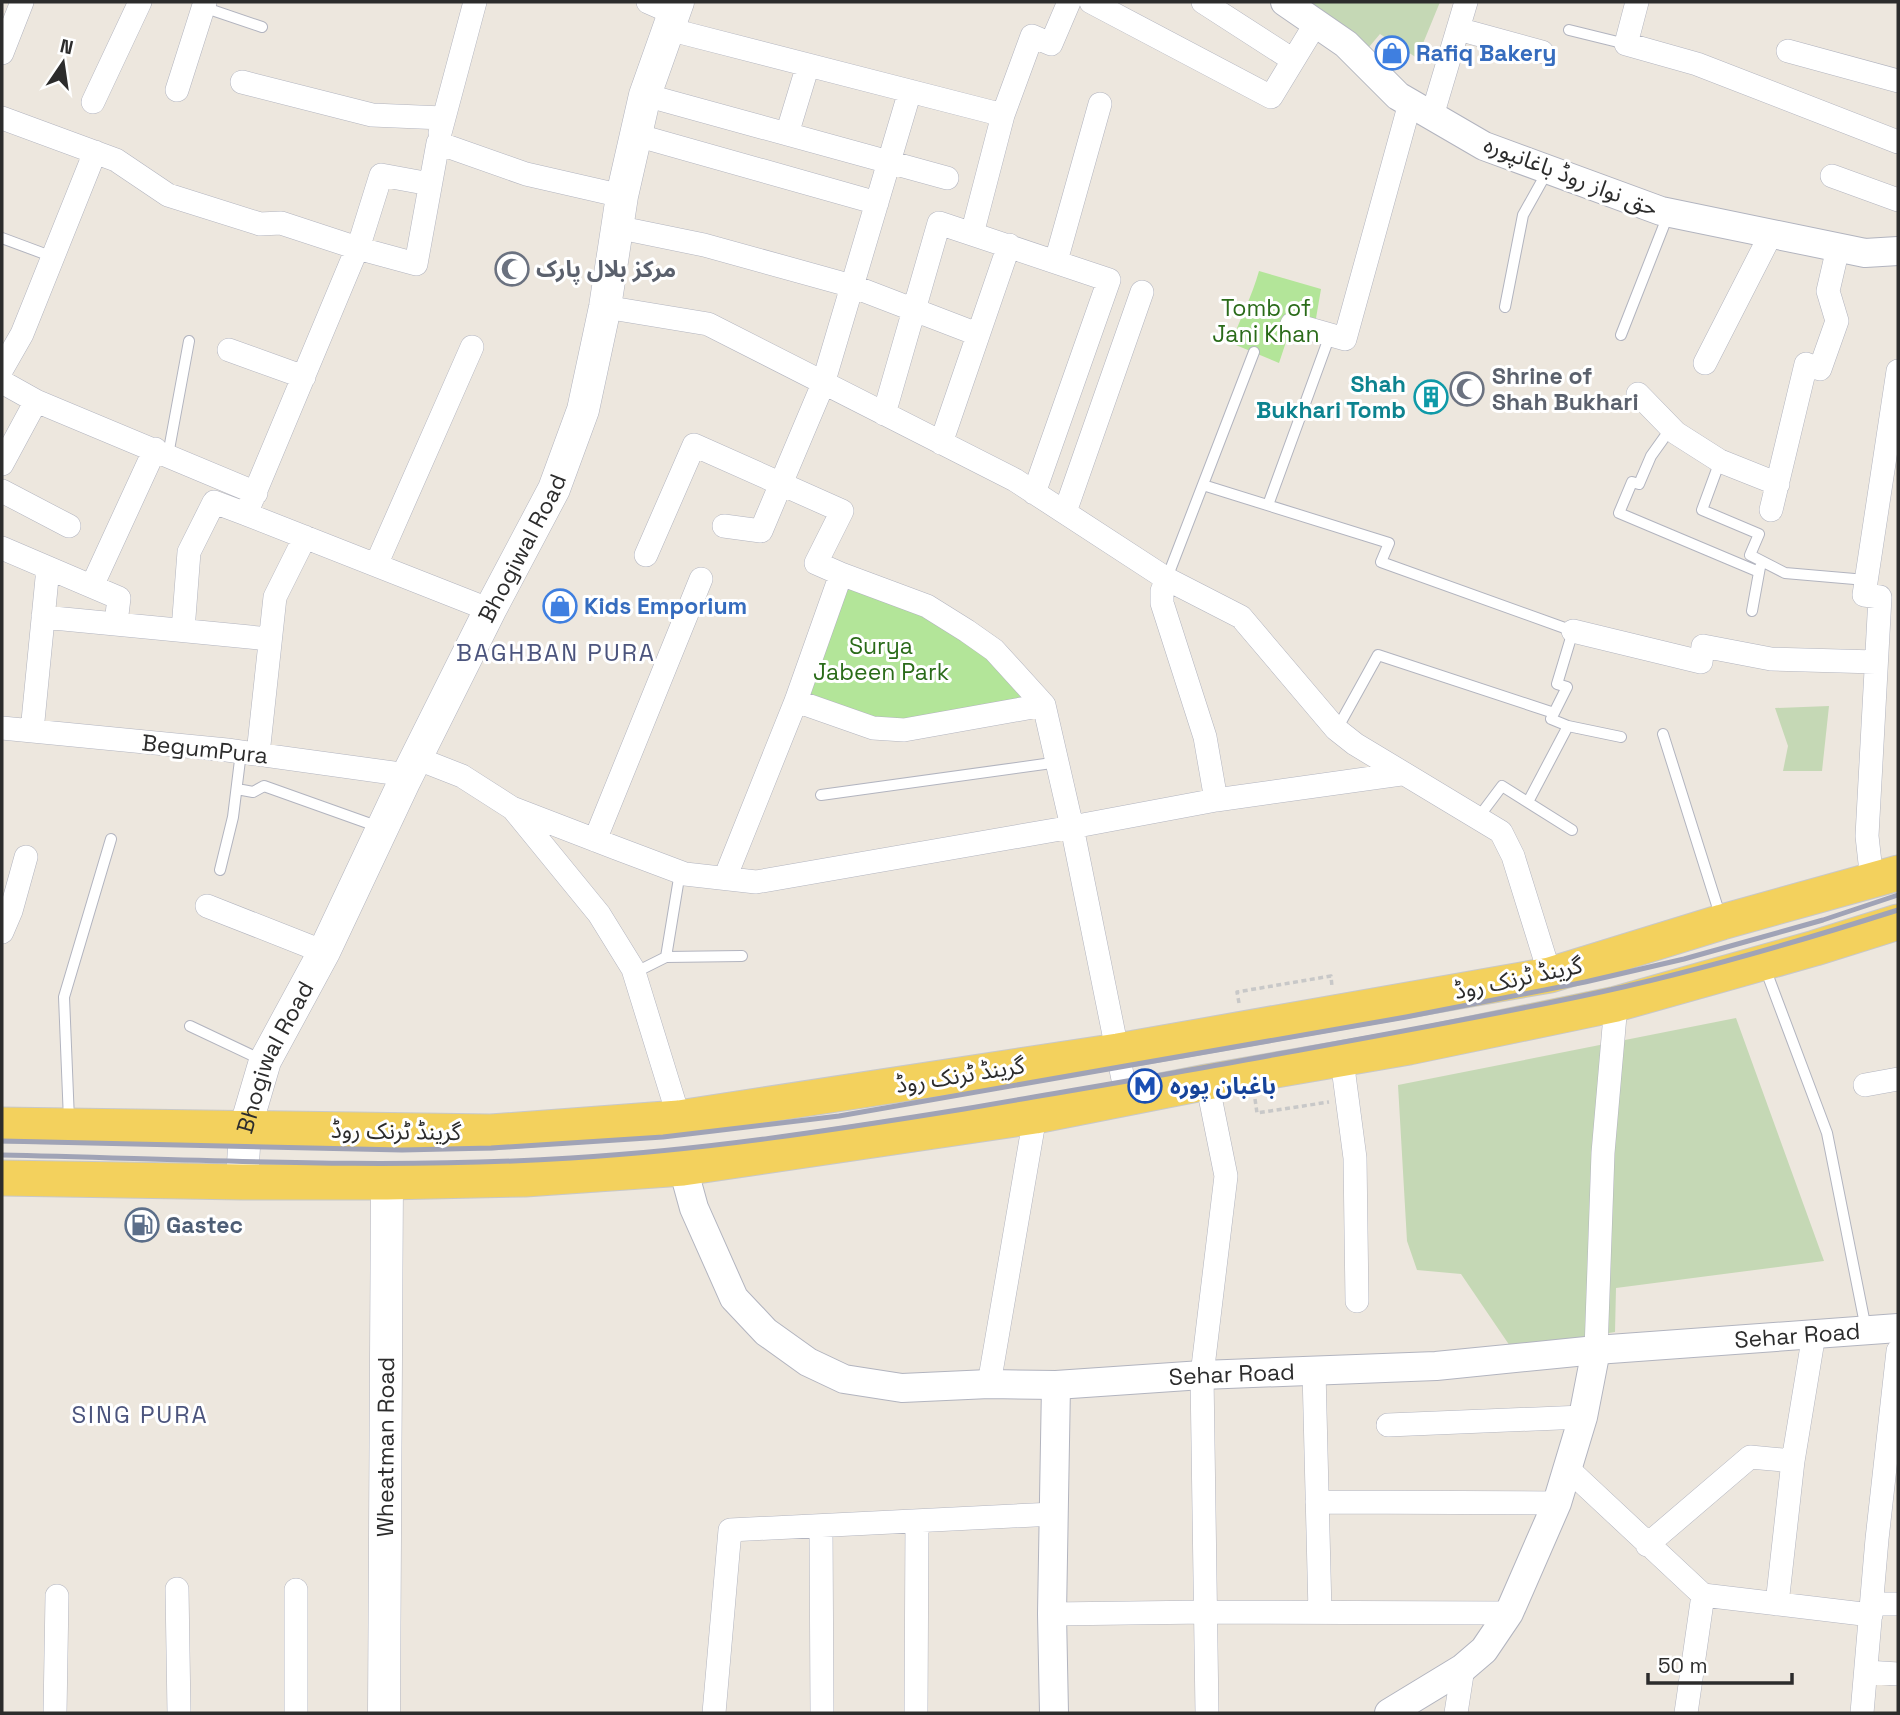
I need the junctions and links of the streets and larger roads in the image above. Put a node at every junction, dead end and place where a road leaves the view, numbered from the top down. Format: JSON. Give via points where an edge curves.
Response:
{"nodes":[{"id":1,"x":22,"y":2,"type":"edge"},
{"id":2,"x":140,"y":2,"type":"edge"},
{"id":3,"x":475,"y":2,"type":"edge"},
{"id":4,"x":1069,"y":2,"type":"edge"},
{"id":5,"x":1091,"y":2,"type":"edge"},
{"id":6,"x":1203,"y":2,"type":"edge"},
{"id":7,"x":1285,"y":2,"type":"edge"},
{"id":8,"x":1466,"y":2,"type":"edge"},
{"id":9,"x":1637,"y":2,"type":"edge"},
{"id":10,"x":204,"y":4,"type":"edge"},
{"id":11,"x":667,"y":11,"type":"edge"},
{"id":12,"x":1316,"y":23,"type":"junction"},
{"id":13,"x":1458,"y":29,"type":"junction"},
{"id":14,"x":1788,"y":51,"type":"dead end"},
{"id":15,"x":2,"y":52,"type":"edge"},
{"id":16,"x":1542,"y":52,"type":"dead end"},
{"id":17,"x":1293,"y":60,"type":"junction"},
{"id":18,"x":808,"y":65,"type":"junction"},
{"id":19,"x":1898,"y":80,"type":"edge"},
{"id":20,"x":242,"y":82,"type":"dead end"},
{"id":21,"x":177,"y":90,"type":"dead end"},
{"id":22,"x":910,"y":91,"type":"junction"},
{"id":23,"x":645,"y":95,"type":"junction"},
{"id":24,"x":93,"y":102,"type":"dead end"},
{"id":25,"x":1100,"y":104,"type":"dead end"},
{"id":26,"x":1421,"y":109,"type":"junction"},
{"id":27,"x":1003,"y":115,"type":"junction"},
{"id":28,"x":2,"y":118,"type":"edge"},
{"id":29,"x":443,"y":118,"type":"junction"},
{"id":30,"x":787,"y":134,"type":"junction"},
{"id":31,"x":636,"y":135,"type":"junction"},
{"id":32,"x":1898,"y":142,"type":"edge"},
{"id":33,"x":438,"y":143,"type":"junction"},
{"id":34,"x":95,"y":152,"type":"junction"},
{"id":35,"x":889,"y":162,"type":"junction"},
{"id":36,"x":1832,"y":176,"type":"dead end"},
{"id":37,"x":947,"y":178,"type":"dead end"},
{"id":38,"x":430,"y":184,"type":"junction"},
{"id":39,"x":622,"y":196,"type":"junction"},
{"id":40,"x":1898,"y":201,"type":"edge"},
{"id":41,"x":877,"y":202,"type":"junction"},
{"id":42,"x":617,"y":228,"type":"junction"},
{"id":43,"x":972,"y":234,"type":"junction"},
{"id":44,"x":1771,"y":234,"type":"junction"},
{"id":45,"x":1009,"y":245,"type":"junction"},
{"id":46,"x":358,"y":248,"type":"junction"},
{"id":47,"x":1838,"y":248,"type":"junction"},
{"id":48,"x":1898,"y":253,"type":"edge"},
{"id":49,"x":1056,"y":261,"type":"junction"},
{"id":50,"x":852,"y":286,"type":"junction"},
{"id":51,"x":1142,"y":292,"type":"dead end"},
{"id":52,"x":605,"y":307,"type":"junction"},
{"id":53,"x":914,"y":310,"type":"junction"},
{"id":54,"x":1292,"y":324,"type":"dead end"},
{"id":55,"x":977,"y":334,"type":"junction"},
{"id":56,"x":472,"y":347,"type":"dead end"},
{"id":57,"x":229,"y":350,"type":"dead end"},
{"id":58,"x":1705,"y":363,"type":"dead end"},
{"id":59,"x":2,"y":369,"type":"edge"},
{"id":60,"x":1898,"y":371,"type":"edge"},
{"id":61,"x":304,"y":377,"type":"junction"},
{"id":62,"x":2,"y":382,"type":"edge"},
{"id":63,"x":823,"y":384,"type":"junction"},
{"id":64,"x":1638,"y":394,"type":"dead end"},
{"id":65,"x":36,"y":401,"type":"junction"},
{"id":66,"x":884,"y":414,"type":"junction"},
{"id":67,"x":8,"y":438,"type":"edge"},
{"id":68,"x":941,"y":443,"type":"junction"},
{"id":69,"x":161,"y":452,"type":"junction"},
{"id":70,"x":2,"y":464,"type":"edge"},
{"id":71,"x":781,"y":484,"type":"junction"},
{"id":72,"x":1778,"y":484,"type":"junction"},
{"id":73,"x":2,"y":491,"type":"edge"},
{"id":74,"x":256,"y":493,"type":"junction"},
{"id":75,"x":1034,"y":493,"type":"junction"},
{"id":76,"x":1771,"y":510,"type":"dead end"},
{"id":77,"x":1065,"y":512,"type":"junction"},
{"id":78,"x":246,"y":514,"type":"junction"},
{"id":79,"x":69,"y":526,"type":"dead end"},
{"id":80,"x":724,"y":526,"type":"dead end"},
{"id":81,"x":305,"y":537,"type":"junction"},
{"id":82,"x":2,"y":548,"type":"edge"},
{"id":83,"x":646,"y":555,"type":"dead end"},
{"id":84,"x":376,"y":565,"type":"junction"},
{"id":85,"x":48,"y":568,"type":"junction"},
{"id":86,"x":841,"y":574,"type":"junction"},
{"id":87,"x":701,"y":579,"type":"dead end"},
{"id":88,"x":1167,"y":579,"type":"junction"},
{"id":89,"x":92,"y":586,"type":"junction"},
{"id":90,"x":1881,"y":592,"type":"edge"},
{"id":91,"x":490,"y":610,"type":"junction"},
{"id":92,"x":43,"y":617,"type":"junction"},
{"id":93,"x":116,"y":623,"type":"junction"},
{"id":94,"x":183,"y":630,"type":"junction"},
{"id":95,"x":1573,"y":631,"type":"road end"},
{"id":96,"x":270,"y":639,"type":"junction"},
{"id":97,"x":1876,"y":662,"type":"junction"},
{"id":98,"x":796,"y":701,"type":"junction"},
{"id":99,"x":1044,"y":705,"type":"junction"},
{"id":100,"x":2,"y":728,"type":"edge"},
{"id":101,"x":32,"y":731,"type":"junction"},
{"id":102,"x":250,"y":753,"type":"junction"},
{"id":103,"x":411,"y":769,"type":"junction"},
{"id":104,"x":1401,"y":774,"type":"junction"},
{"id":105,"x":1216,"y":800,"type":"junction"},
{"id":106,"x":512,"y":808,"type":"junction"},
{"id":107,"x":1072,"y":827,"type":"junction"},
{"id":108,"x":596,"y":841,"type":"junction"},
{"id":109,"x":26,"y":857,"type":"dead end"},
{"id":110,"x":1885,"y":877,"type":"edge"},
{"id":111,"x":725,"y":878,"type":"junction"},
{"id":112,"x":207,"y":906,"type":"dead end"},
{"id":113,"x":1898,"y":922,"type":"edge"},
{"id":114,"x":3,"y":925,"type":"edge"},
{"id":115,"x":324,"y":952,"type":"junction"},
{"id":116,"x":1550,"y":975,"type":"junction"},
{"id":117,"x":1616,"y":1004,"type":"junction"},
{"id":118,"x":1118,"y":1051,"type":"junction"},
{"id":119,"x":1342,"y":1060,"type":"junction"},
{"id":120,"x":1898,"y":1079,"type":"edge"},
{"id":121,"x":1208,"y":1082,"type":"junction"},
{"id":122,"x":1865,"y":1085,"type":"dead end"},
{"id":123,"x":1127,"y":1099,"type":"junction"},
{"id":124,"x":1035,"y":1116,"type":"junction"},
{"id":125,"x":679,"y":1118,"type":"junction"},
{"id":126,"x":2,"y":1125,"type":"edge"},
{"id":127,"x":245,"y":1129,"type":"junction"},
{"id":128,"x":683,"y":1168,"type":"junction"},
{"id":129,"x":2,"y":1178,"type":"edge"},
{"id":130,"x":242,"y":1182,"type":"junction"},
{"id":131,"x":387,"y":1182,"type":"junction"},
{"id":132,"x":1357,"y":1301,"type":"dead end"},
{"id":133,"x":1898,"y":1328,"type":"edge"},
{"id":134,"x":1814,"y":1334,"type":"junction"},
{"id":135,"x":1596,"y":1350,"type":"junction"},
{"id":136,"x":1898,"y":1351,"type":"edge"},
{"id":137,"x":1314,"y":1371,"type":"junction"},
{"id":138,"x":1202,"y":1375,"type":"junction"},
{"id":139,"x":989,"y":1384,"type":"junction"},
{"id":140,"x":1056,"y":1385,"type":"junction"},
{"id":141,"x":1583,"y":1416,"type":"junction"},
{"id":142,"x":1388,"y":1426,"type":"dead end"},
{"id":143,"x":1793,"y":1461,"type":"junction"},
{"id":144,"x":1567,"y":1468,"type":"junction"},
{"id":145,"x":1317,"y":1502,"type":"junction"},
{"id":146,"x":1557,"y":1503,"type":"junction"},
{"id":147,"x":1054,"y":1514,"type":"junction"},
{"id":148,"x":916,"y":1521,"type":"junction"},
{"id":149,"x":821,"y":1526,"type":"junction"},
{"id":150,"x":1888,"y":1539,"type":"edge"},
{"id":151,"x":1647,"y":1545,"type":"junction"},
{"id":152,"x":177,"y":1589,"type":"dead end"},
{"id":153,"x":296,"y":1590,"type":"dead end"},
{"id":154,"x":1703,"y":1595,"type":"junction"},
{"id":155,"x":57,"y":1596,"type":"dead end"},
{"id":156,"x":1777,"y":1604,"type":"junction"},
{"id":157,"x":1898,"y":1604,"type":"edge"},
{"id":158,"x":1871,"y":1609,"type":"junction"},
{"id":159,"x":1207,"y":1612,"type":"junction"},
{"id":160,"x":1320,"y":1612,"type":"junction"},
{"id":161,"x":1509,"y":1613,"type":"junction"},
{"id":162,"x":1052,"y":1614,"type":"junction"},
{"id":163,"x":1463,"y":1668,"type":"junction"},
{"id":164,"x":1866,"y":1672,"type":"junction"},
{"id":165,"x":1898,"y":1674,"type":"edge"},
{"id":166,"x":55,"y":1713,"type":"edge"},
{"id":167,"x":179,"y":1713,"type":"edge"},
{"id":168,"x":296,"y":1713,"type":"edge"},
{"id":169,"x":384,"y":1713,"type":"edge"},
{"id":170,"x":714,"y":1713,"type":"edge"},
{"id":171,"x":822,"y":1713,"type":"edge"},
{"id":172,"x":916,"y":1713,"type":"edge"},
{"id":173,"x":1054,"y":1713,"type":"edge"},
{"id":174,"x":1207,"y":1713,"type":"edge"},
{"id":175,"x":1389,"y":1713,"type":"edge"},
{"id":176,"x":1456,"y":1713,"type":"edge"},
{"id":177,"x":1686,"y":1713,"type":"edge"},
{"id":178,"x":1862,"y":1713,"type":"edge"}],
"edges":[{"from":1,"to":15,"type":"street"},
{"from":2,"to":24,"type":"street"},
{"from":3,"to":29,"type":"street"},
{"from":4,"to":27,"type":"street","via":[[1051,44],[1031,36]]},
{"from":5,"to":17,"type":"street","via":[[1271,97]]},
{"from":6,"to":17,"type":"street"},
{"from":7,"to":12,"type":"street","name":"حق نواز روڈ باغانپورہ"},
{"from":8,"to":13,"type":"street"},
{"from":9,"to":32,"type":"street","via":[[1626,44],[1697,64]]},
{"from":10,"to":21,"type":"street"},
{"from":11,"to":18,"type":"street"},
{"from":11,"to":23,"type":"main road","name":"Bhogiwal Road"},
{"from":12,"to":17,"type":"street"},
{"from":12,"to":26,"type":"street","name":"حق نواز روڈ باغانپورہ","via":[[1346,44],[1398,96]]},
{"from":13,"to":16,"type":"street"},
{"from":13,"to":26,"type":"street"},
{"from":14,"to":19,"type":"street"},
{"from":18,"to":22,"type":"street"},
{"from":18,"to":30,"type":"street"},
{"from":20,"to":29,"type":"street","via":[[372,115]]},
{"from":22,"to":27,"type":"street"},
{"from":22,"to":35,"type":"street"},
{"from":23,"to":30,"type":"street"},
{"from":23,"to":31,"type":"main road","name":"Bhogiwal Road"},
{"from":25,"to":49,"type":"street"},
{"from":26,"to":44,"type":"street","name":"حق نواز روڈ باغانپورہ","via":[[1484,145],[1669,213]]},
{"from":26,"to":54,"type":"street","via":[[1345,339]]},
{"from":27,"to":43,"type":"street"},
{"from":28,"to":34,"type":"street"},
{"from":29,"to":33,"type":"street"},
{"from":30,"to":35,"type":"street"},
{"from":31,"to":39,"type":"main road","name":"Bhogiwal Road"},
{"from":31,"to":41,"type":"street"},
{"from":33,"to":38,"type":"street"},
{"from":33,"to":39,"type":"street","via":[[526,174]]},
{"from":34,"to":46,"type":"street","via":[[116,160],[168,195]]},
{"from":34,"to":59,"type":"street","via":[[22,334]]},
{"from":35,"to":37,"type":"street"},
{"from":35,"to":41,"type":"street"},
{"from":36,"to":40,"type":"street"},
{"from":38,"to":46,"type":"street","via":[[381,175]]},
{"from":38,"to":46,"type":"street","via":[[416,264]]},
{"from":39,"to":42,"type":"main road","name":"Bhogiwal Road"},
{"from":41,"to":50,"type":"street"},
{"from":42,"to":50,"type":"street","via":[[704,245]]},
{"from":42,"to":52,"type":"main road","name":"Bhogiwal Road"},
{"from":43,"to":45,"type":"street"},
{"from":43,"to":53,"type":"street","via":[[939,223]]},
{"from":44,"to":47,"type":"street","name":"حق نواز روڈ باغانپورہ"},
{"from":44,"to":58,"type":"street"},
{"from":45,"to":49,"type":"street"},
{"from":45,"to":55,"type":"street"},
{"from":46,"to":61,"type":"street"},
{"from":47,"to":48,"type":"street","name":"حق نواز روڈ باغانپورہ"},
{"from":47,"to":72,"type":"street","via":[[1828,290],[1837,321],[1820,369],[1806,364]]},
{"from":49,"to":75,"type":"street","via":[[1109,280]]},
{"from":50,"to":53,"type":"street"},
{"from":50,"to":63,"type":"street"},
{"from":51,"to":77,"type":"street"},
{"from":52,"to":63,"type":"street","via":[[708,324]]},
{"from":52,"to":91,"type":"main road","name":"Bhogiwal Road","via":[[583,411],[564,463]]},
{"from":53,"to":55,"type":"street"},
{"from":53,"to":66,"type":"street"},
{"from":55,"to":68,"type":"street"},
{"from":56,"to":84,"type":"street"},
{"from":57,"to":61,"type":"street"},
{"from":60,"to":90,"type":"street"},
{"from":61,"to":74,"type":"street"},
{"from":62,"to":65,"type":"street"},
{"from":63,"to":66,"type":"street"},
{"from":63,"to":71,"type":"street"},
{"from":64,"to":72,"type":"street","via":[[1671,428],[1720,461]]},
{"from":65,"to":67,"type":"street"},
{"from":65,"to":69,"type":"street"},
{"from":66,"to":68,"type":"street"},
{"from":67,"to":70,"type":"street"},
{"from":68,"to":75,"type":"street"},
{"from":69,"to":74,"type":"street"},
{"from":69,"to":89,"type":"street"},
{"from":71,"to":80,"type":"street","via":[[761,531]]},
{"from":71,"to":83,"type":"street","via":[[694,445]]},
{"from":71,"to":86,"type":"street","via":[[842,511],[816,563]]},
{"from":72,"to":76,"type":"street"},
{"from":73,"to":79,"type":"street"},
{"from":74,"to":78,"type":"street"},
{"from":75,"to":77,"type":"street"},
{"from":77,"to":88,"type":"street"},
{"from":78,"to":81,"type":"street"},
{"from":78,"to":94,"type":"street","via":[[215,502],[189,552]]},
{"from":81,"to":84,"type":"street"},
{"from":81,"to":96,"type":"street","via":[[275,597]]},
{"from":82,"to":85,"type":"street"},
{"from":84,"to":91,"type":"street"},
{"from":85,"to":89,"type":"street"},
{"from":85,"to":92,"type":"street"},
{"from":86,"to":98,"type":"street"},
{"from":86,"to":99,"type":"street","via":[[927,606],[967,631],[994,650]]},
{"from":87,"to":108,"type":"street"},
{"from":88,"to":104,"type":"street","via":[[1241,617],[1336,729]]},
{"from":88,"to":105,"type":"street","via":[[1162,603],[1205,737]]},
{"from":89,"to":93,"type":"street","via":[[119,598]]},
{"from":90,"to":97,"type":"street"},
{"from":91,"to":103,"type":"main road","name":"Bhogiwal Road"},
{"from":92,"to":93,"type":"street"},
{"from":92,"to":101,"type":"street"},
{"from":93,"to":94,"type":"street"},
{"from":94,"to":96,"type":"street"},
{"from":95,"to":97,"type":"street","via":[[1701,662],[1703,646],[1771,659]]},
{"from":96,"to":102,"type":"street"},
{"from":97,"to":110,"type":"street","via":[[1867,836]]},
{"from":98,"to":99,"type":"street","via":[[873,728],[904,730]]},
{"from":98,"to":111,"type":"street"},
{"from":99,"to":107,"type":"street"},
{"from":100,"to":101,"type":"street","name":"BegumPura"},
{"from":101,"to":102,"type":"street","name":"BegumPura"},
{"from":102,"to":103,"type":"street","name":"BegumPura","via":[[393,774]]},
{"from":103,"to":106,"type":"street","name":"BegumPura","via":[[462,776]]},
{"from":103,"to":115,"type":"main road","name":"Bhogiwal Road"},
{"from":104,"to":105,"type":"street"},
{"from":104,"to":116,"type":"street","via":[[1501,832],[1513,856]]},
{"from":105,"to":107,"type":"street"},
{"from":106,"to":108,"type":"street"},
{"from":106,"to":125,"type":"street","via":[[599,914],[634,973]]},
{"from":107,"to":111,"type":"street","via":[[756,881]]},
{"from":107,"to":118,"type":"street"},
{"from":108,"to":111,"type":"street","via":[[680,872]]},
{"from":109,"to":114,"type":"street"},
{"from":110,"to":116,"type":"main road","name":"گرینڈ ٹرنک روڈ"},
{"from":112,"to":115,"type":"street"},
{"from":113,"to":117,"type":"main road","name":"گرینڈ ٹرنک روڈ"},
{"from":115,"to":127,"type":"main road","name":"Bhogiwal Road","via":[[265,1061]]},
{"from":116,"to":118,"type":"main road","name":"گرینڈ ٹرنک روڈ"},
{"from":117,"to":119,"type":"main road","name":"گرینڈ ٹرنک روڈ"},
{"from":117,"to":135,"type":"street","via":[[1603,1153]]},
{"from":118,"to":123,"type":"street"},
{"from":118,"to":125,"type":"main road","name":"گرینڈ ٹرنک روڈ"},
{"from":119,"to":121,"type":"main road","name":"گرینڈ ٹرنک روڈ"},
{"from":119,"to":132,"type":"street","via":[[1355,1158]]},
{"from":120,"to":122,"type":"street"},
{"from":121,"to":123,"type":"main road","name":"گرینڈ ٹرنک روڈ"},
{"from":121,"to":138,"type":"street","via":[[1226,1176]]},
{"from":123,"to":124,"type":"main road","name":"گرینڈ ٹرنک روڈ"},
{"from":124,"to":128,"type":"main road","name":"گرینڈ ٹرنک روڈ"},
{"from":124,"to":139,"type":"street"},
{"from":125,"to":127,"type":"main road","name":"گرینڈ ٹرنک روڈ","via":[[491,1132]]},
{"from":126,"to":127,"type":"main road","name":"گرینڈ ٹرنک روڈ"},
{"from":127,"to":130,"type":"main road","name":"Bhogiwal Road"},
{"from":128,"to":131,"type":"main road","name":"گرینڈ ٹرنک روڈ","via":[[525,1179]]},
{"from":128,"to":139,"type":"street","name":"Sehar Road","via":[[694,1208],[734,1298],[766,1332],[808,1362],[844,1379],[902,1388]]},
{"from":129,"to":130,"type":"main road","name":"گرینڈ ٹرنک روڈ"},
{"from":130,"to":131,"type":"main road","name":"گرینڈ ٹرنک روڈ"},
{"from":131,"to":169,"type":"main road","name":"Wheatman Road"},
{"from":133,"to":134,"type":"street","name":"Sehar Road"},
{"from":134,"to":135,"type":"street","name":"Sehar Road"},
{"from":134,"to":143,"type":"street"},
{"from":135,"to":137,"type":"street","name":"Sehar Road","via":[[1436,1366]]},
{"from":135,"to":141,"type":"street"},
{"from":136,"to":150,"type":"street"},
{"from":137,"to":138,"type":"street","name":"Sehar Road"},
{"from":137,"to":145,"type":"street"},
{"from":138,"to":140,"type":"street","name":"Sehar Road"},
{"from":138,"to":159,"type":"street"},
{"from":139,"to":140,"type":"street","name":"Sehar Road"},
{"from":140,"to":147,"type":"street"},
{"from":141,"to":142,"type":"street"},
{"from":141,"to":144,"type":"street"},
{"from":143,"to":151,"type":"street","via":[[1750,1457]]},
{"from":143,"to":156,"type":"street"},
{"from":144,"to":146,"type":"street"},
{"from":144,"to":151,"type":"street"},
{"from":145,"to":146,"type":"street"},
{"from":145,"to":160,"type":"street"},
{"from":146,"to":161,"type":"street"},
{"from":147,"to":148,"type":"street"},
{"from":147,"to":162,"type":"street"},
{"from":148,"to":149,"type":"street"},
{"from":148,"to":172,"type":"street"},
{"from":149,"to":170,"type":"street","via":[[730,1530]]},
{"from":149,"to":171,"type":"street"},
{"from":150,"to":158,"type":"street"},
{"from":151,"to":154,"type":"street"},
{"from":152,"to":167,"type":"street"},
{"from":153,"to":168,"type":"street"},
{"from":154,"to":156,"type":"street"},
{"from":154,"to":177,"type":"street"},
{"from":155,"to":166,"type":"street"},
{"from":156,"to":158,"type":"street"},
{"from":157,"to":158,"type":"street"},
{"from":158,"to":164,"type":"street"},
{"from":159,"to":160,"type":"street"},
{"from":159,"to":162,"type":"street"},
{"from":159,"to":174,"type":"street"},
{"from":160,"to":161,"type":"street"},
{"from":161,"to":163,"type":"street","via":[[1484,1650]]},
{"from":162,"to":173,"type":"street"},
{"from":163,"to":175,"type":"street"},
{"from":163,"to":176,"type":"street"},
{"from":164,"to":165,"type":"street"},
{"from":164,"to":178,"type":"street"}]}
